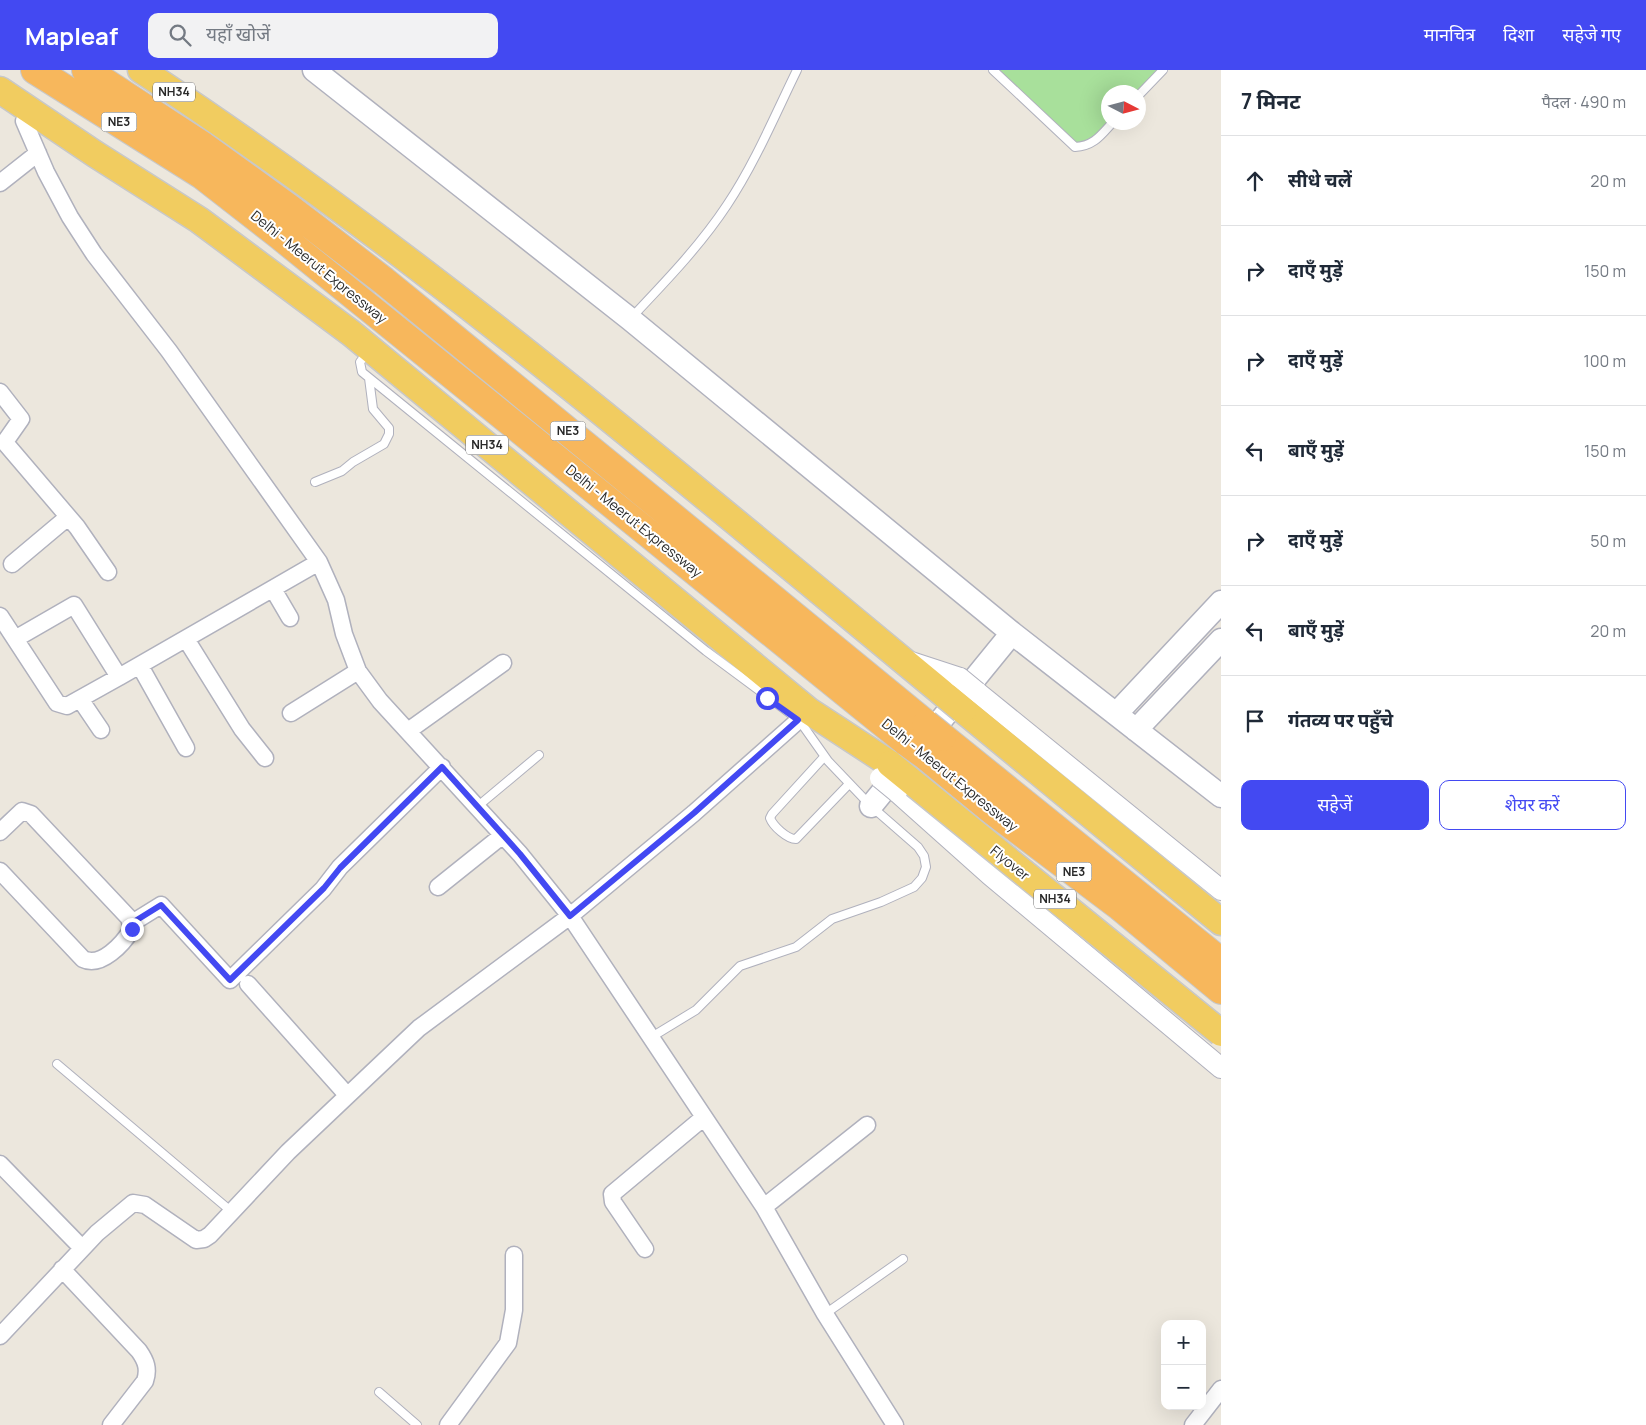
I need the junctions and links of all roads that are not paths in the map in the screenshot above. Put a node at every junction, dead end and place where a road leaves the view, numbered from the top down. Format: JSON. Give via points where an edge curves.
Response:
{"nodes":[{"id":1,"x":35,"y":70,"type":"edge"},
{"id":2,"x":86,"y":70,"type":"edge"},
{"id":3,"x":141,"y":70,"type":"edge"},
{"id":4,"x":155,"y":70,"type":"edge"},
{"id":5,"x":314,"y":70,"type":"edge"},
{"id":6,"x":797,"y":70,"type":"edge"},
{"id":7,"x":993,"y":70,"type":"edge"},
{"id":8,"x":1163,"y":70,"type":"edge"},
{"id":9,"x":1146,"y":88,"type":"edge"},
{"id":10,"x":0,"y":90,"type":"edge"},
{"id":11,"x":0,"y":111,"type":"edge"},
{"id":12,"x":207,"y":114,"type":"junction"},
{"id":13,"x":24,"y":121,"type":"junction"},
{"id":14,"x":1106,"y":130,"type":"edge"},
{"id":15,"x":38,"y":153,"type":"junction"},
{"id":16,"x":95,"y":154,"type":"junction"},
{"id":17,"x":0,"y":183,"type":"edge"},
{"id":18,"x":630,"y":319,"type":"junction"},
{"id":19,"x":370,"y":349,"type":"junction"},
{"id":20,"x":369,"y":378,"type":"junction"},
{"id":21,"x":0,"y":392,"type":"edge"},
{"id":22,"x":315,"y":482,"type":"dead end"},
{"id":23,"x":68,"y":517,"type":"junction"},
{"id":24,"x":319,"y":562,"type":"junction"},
{"id":25,"x":12,"y":564,"type":"dead end"},
{"id":26,"x":108,"y":572,"type":"dead end"},
{"id":27,"x":273,"y":589,"type":"junction"},
{"id":28,"x":1221,"y":602,"type":"edge"},
{"id":29,"x":0,"y":616,"type":"edge"},
{"id":30,"x":290,"y":618,"type":"dead end"},
{"id":31,"x":1012,"y":633,"type":"junction"},
{"id":32,"x":15,"y":639,"type":"junction"},
{"id":33,"x":186,"y":639,"type":"junction"},
{"id":34,"x":1221,"y":640,"type":"edge"},
{"id":35,"x":503,"y":664,"type":"dead end"},
{"id":36,"x":140,"y":666,"type":"junction"},
{"id":37,"x":358,"y":671,"type":"junction"},
{"id":38,"x":120,"y":678,"type":"junction"},
{"id":39,"x":953,"y":687,"type":"junction"},
{"id":40,"x":80,"y":699,"type":"junction"},
{"id":41,"x":291,"y":713,"type":"dead end"},
{"id":42,"x":1116,"y":714,"type":"junction"},
{"id":43,"x":804,"y":715,"type":"junction"},
{"id":44,"x":101,"y":730,"type":"dead end"},
{"id":45,"x":1136,"y":730,"type":"junction"},
{"id":46,"x":408,"y":731,"type":"junction"},
{"id":47,"x":925,"y":740,"type":"junction"},
{"id":48,"x":186,"y":748,"type":"dead end"},
{"id":49,"x":539,"y":756,"type":"dead end"},
{"id":50,"x":824,"y":757,"type":"junction"},
{"id":51,"x":265,"y":758,"type":"dead end"},
{"id":52,"x":442,"y":767,"type":"junction"},
{"id":53,"x":885,"y":771,"type":"junction"},
{"id":54,"x":849,"y":784,"type":"junction"},
{"id":55,"x":1221,"y":796,"type":"edge"},
{"id":56,"x":478,"y":806,"type":"junction"},
{"id":57,"x":871,"y":806,"type":"junction"},
{"id":58,"x":0,"y":832,"type":"edge"},
{"id":59,"x":503,"y":836,"type":"junction"},
{"id":60,"x":0,"y":870,"type":"edge"},
{"id":61,"x":438,"y":887,"type":"dead end"},
{"id":62,"x":1221,"y":890,"type":"edge"},
{"id":63,"x":570,"y":916,"type":"junction"},
{"id":64,"x":1221,"y":922,"type":"edge"},
{"id":65,"x":132,"y":923,"type":"junction"},
{"id":66,"x":1221,"y":962,"type":"edge"},
{"id":67,"x":248,"y":984,"type":"dead end"},
{"id":68,"x":1221,"y":990,"type":"edge"},
{"id":69,"x":1221,"y":1033,"type":"edge"},
{"id":70,"x":650,"y":1038,"type":"junction"},
{"id":71,"x":57,"y":1064,"type":"dead end"},
{"id":72,"x":1221,"y":1068,"type":"edge"},
{"id":73,"x":347,"y":1095,"type":"junction"},
{"id":74,"x":703,"y":1118,"type":"junction"},
{"id":75,"x":867,"y":1125,"type":"dead end"},
{"id":76,"x":0,"y":1164,"type":"edge"},
{"id":77,"x":764,"y":1207,"type":"junction"},
{"id":78,"x":232,"y":1212,"type":"junction"},
{"id":79,"x":82,"y":1248,"type":"junction"},
{"id":80,"x":645,"y":1249,"type":"dead end"},
{"id":81,"x":514,"y":1255,"type":"dead end"},
{"id":82,"x":903,"y":1259,"type":"dead end"},
{"id":83,"x":62,"y":1269,"type":"junction"},
{"id":84,"x":825,"y":1314,"type":"junction"},
{"id":85,"x":0,"y":1336,"type":"edge"},
{"id":86,"x":1221,"y":1389,"type":"edge"},
{"id":87,"x":379,"y":1392,"type":"dead end"},
{"id":88,"x":111,"y":1425,"type":"edge"},
{"id":89,"x":416,"y":1425,"type":"edge"},
{"id":90,"x":448,"y":1425,"type":"edge"},
{"id":91,"x":896,"y":1425,"type":"edge"},
{"id":92,"x":1193,"y":1425,"type":"edge"}],
"edges":[{"from":1,"to":47,"type":"highway","name":"Delhi - Meerut Expressway","number":"NE3","via":[[202,175]]},
{"from":2,"to":47,"type":"highway","name":"Delhi - Meerut Expressway","number":"NE3","via":[[211,152],[384,281]]},
{"from":3,"to":12,"type":"highway","number":"NH34"},
{"from":4,"to":12,"type":"highway"},
{"from":5,"to":18,"type":"main road"},
{"from":6,"to":18,"type":"lane","via":[[727,205],[691,253]]},
{"from":7,"to":14,"type":"lane","via":[[1075,147],[1087,146]]},
{"from":8,"to":9,"type":"lane"},
{"from":10,"to":16,"type":"highway"},
{"from":11,"to":13,"type":"highway","number":"NH34"},
{"from":12,"to":39,"type":"highway","number":"NH34","via":[[371,232],[543,365],[902,660]]},
{"from":13,"to":15,"type":"street"},
{"from":13,"to":16,"type":"highway","number":"NH34"},
{"from":15,"to":17,"type":"street"},
{"from":15,"to":24,"type":"street","via":[[70,217],[94,254],[169,351]]},
{"from":16,"to":19,"type":"highway","number":"NH34","via":[[199,220]]},
{"from":18,"to":31,"type":"main road"},
{"from":19,"to":20,"type":"lane","via":[[360,362],[362,372]]},
{"from":19,"to":43,"type":"highway","number":"NH34"},
{"from":20,"to":22,"type":"lane","via":[[373,409],[389,428],[384,444],[342,471]]},
{"from":20,"to":43,"type":"lane","via":[[694,642]]},
{"from":21,"to":23,"type":"street","via":[[21,419],[7,439],[7,445]]},
{"from":23,"to":25,"type":"street"},
{"from":23,"to":26,"type":"street"},
{"from":24,"to":27,"type":"street"},
{"from":24,"to":37,"type":"street","via":[[336,600]]},
{"from":27,"to":30,"type":"street"},
{"from":27,"to":33,"type":"street"},
{"from":28,"to":42,"type":"main road"},
{"from":29,"to":32,"type":"street"},
{"from":31,"to":42,"type":"main road"},
{"from":31,"to":57,"type":"main road"},
{"from":32,"to":38,"type":"street","via":[[74,605]]},
{"from":32,"to":40,"type":"street","via":[[57,703],[67,706]]},
{"from":33,"to":36,"type":"street"},
{"from":33,"to":51,"type":"street","via":[[242,729]]},
{"from":34,"to":45,"type":"main road"},
{"from":35,"to":46,"type":"street"},
{"from":36,"to":38,"type":"street"},
{"from":36,"to":48,"type":"street"},
{"from":37,"to":41,"type":"street"},
{"from":37,"to":46,"type":"street"},
{"from":38,"to":40,"type":"street"},
{"from":39,"to":62,"type":"street","bridge":true,"via":[[978,692]]},
{"from":39,"to":64,"type":"highway","number":"NH34","bridge":true},
{"from":40,"to":44,"type":"street"},
{"from":42,"to":45,"type":"main road"},
{"from":43,"to":50,"type":"lane"},
{"from":43,"to":53,"type":"highway","name":"Flyover","number":"NH34","via":[[869,749]]},
{"from":43,"to":63,"type":"street","via":[[694,813]]},
{"from":45,"to":55,"type":"main road"},
{"from":46,"to":52,"type":"street"},
{"from":47,"to":66,"type":"highway","name":"Delhi - Meerut Expressway","number":"NE3"},
{"from":47,"to":68,"type":"highway","name":"Delhi - Meerut Expressway","number":"NE3","via":[[989,808],[1118,905]]},
{"from":49,"to":56,"type":"lane"},
{"from":50,"to":54,"type":"lane"},
{"from":50,"to":54,"type":"lane","via":[[772,814],[771,822],[788,837],[796,839]]},
{"from":52,"to":56,"type":"street"},
{"from":52,"to":65,"type":"street","via":[[230,980],[161,905]]},
{"from":53,"to":69,"type":"highway","name":"Flyover","number":"NH34","bridge":true},
{"from":53,"to":72,"type":"street","bridge":true,"via":[[897,792],[997,881]]},
{"from":54,"to":57,"type":"lane"},
{"from":56,"to":59,"type":"street"},
{"from":57,"to":70,"type":"lane","via":[[918,847],[926,867],[922,878],[902,894],[832,919],[796,947],[740,966],[696,1010]]},
{"from":58,"to":65,"type":"street","via":[[18,814],[31,814]]},
{"from":59,"to":61,"type":"street"},
{"from":59,"to":63,"type":"street"},
{"from":60,"to":65,"type":"street","via":[[90,963],[105,957],[129,934]]},
{"from":63,"to":70,"type":"street"},
{"from":63,"to":73,"type":"street","via":[[419,1028]]},
{"from":67,"to":73,"type":"street"},
{"from":70,"to":74,"type":"street"},
{"from":71,"to":78,"type":"lane"},
{"from":73,"to":78,"type":"street"},
{"from":74,"to":77,"type":"street"},
{"from":74,"to":80,"type":"street","via":[[612,1194],[613,1202]]},
{"from":75,"to":77,"type":"street"},
{"from":76,"to":79,"type":"street"},
{"from":77,"to":84,"type":"street"},
{"from":78,"to":79,"type":"street","via":[[210,1236],[196,1240],[145,1205],[133,1203]]},
{"from":79,"to":83,"type":"street"},
{"from":81,"to":90,"type":"street","via":[[514,1310],[508,1343]]},
{"from":82,"to":84,"type":"lane"},
{"from":83,"to":85,"type":"street"},
{"from":83,"to":88,"type":"street","via":[[146,1361],[148,1374],[145,1381]]},
{"from":84,"to":91,"type":"street"},
{"from":86,"to":92,"type":"street"},
{"from":87,"to":89,"type":"lane"}]}
